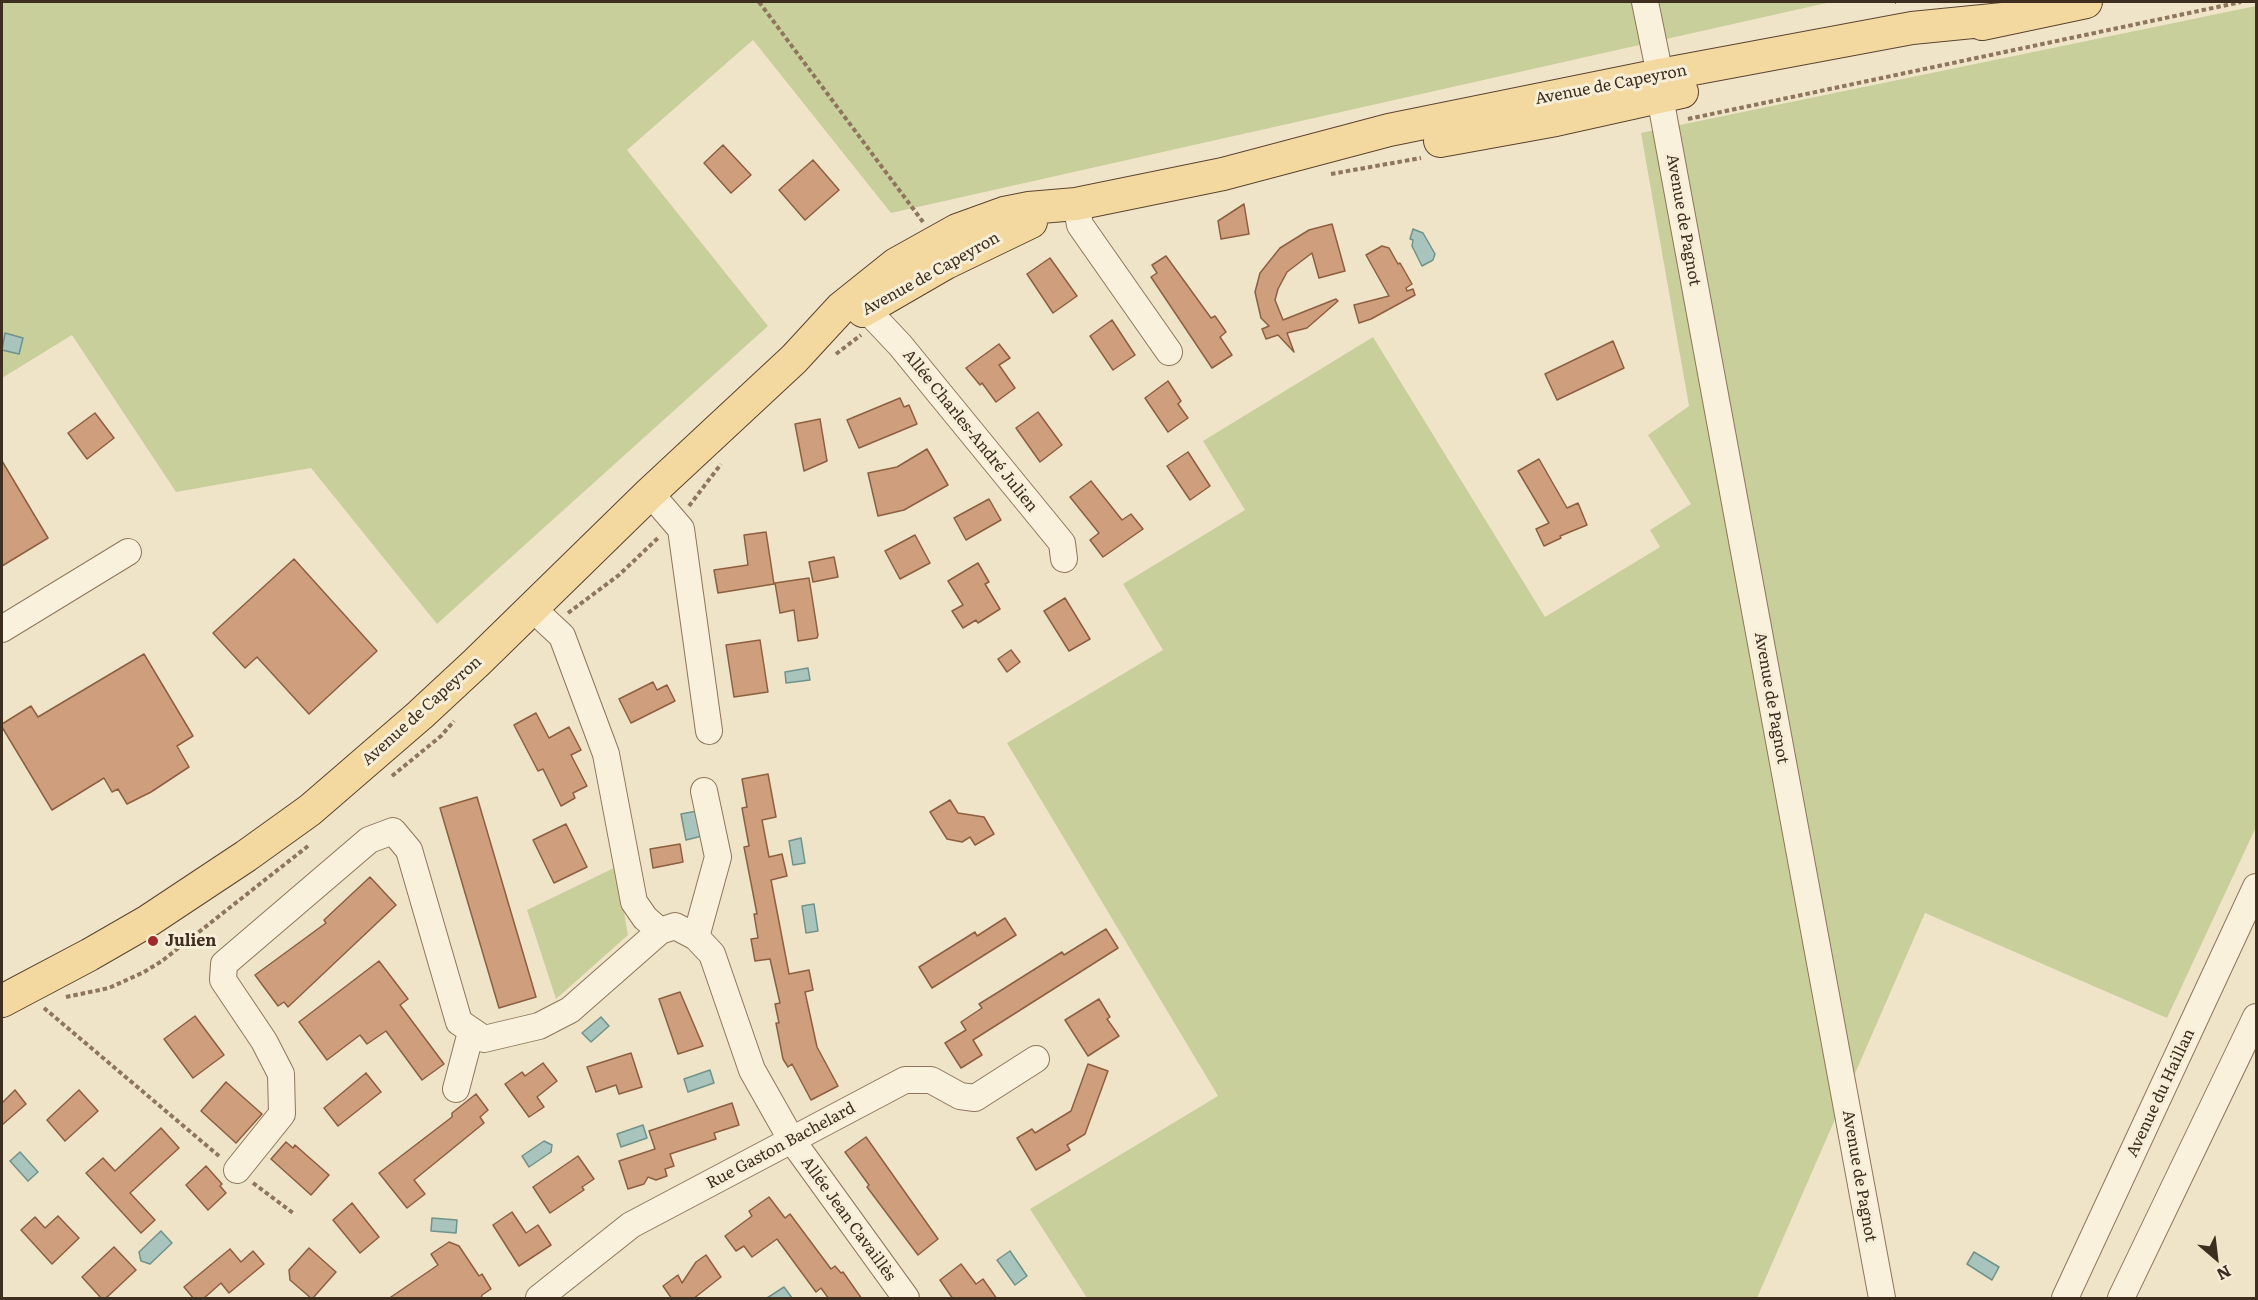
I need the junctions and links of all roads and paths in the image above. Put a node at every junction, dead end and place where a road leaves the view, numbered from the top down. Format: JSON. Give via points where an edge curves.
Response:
{"nodes":[{"id":1,"x":759,"y":2,"type":"edge"},
{"id":2,"x":1645,"y":2,"type":"edge"},
{"id":3,"x":2086,"y":2,"type":"edge"},
{"id":4,"x":2241,"y":2,"type":"edge"},
{"id":5,"x":1660,"y":86,"type":"junction"},
{"id":6,"x":1686,"y":119,"type":"dead end"},
{"id":7,"x":1427,"y":157,"type":"dead end"},
{"id":8,"x":1326,"y":175,"type":"dead end"},
{"id":9,"x":1076,"y":204,"type":"junction"},
{"id":10,"x":934,"y":241,"type":"junction"},
{"id":11,"x":866,"y":309,"type":"junction"},
{"id":12,"x":1169,"y":352,"type":"dead end"},
{"id":13,"x":794,"y":359,"type":"junction"},
{"id":14,"x":650,"y":494,"type":"junction"},
{"id":15,"x":128,"y":552,"type":"dead end"},
{"id":16,"x":1064,"y":559,"type":"dead end"},
{"id":17,"x":533,"y":609,"type":"junction"},
{"id":18,"x":2,"y":628,"type":"edge"},
{"id":19,"x":709,"y":730,"type":"dead end"},
{"id":20,"x":704,"y":791,"type":"dead end"},
{"id":21,"x":2256,"y":887,"type":"edge"},
{"id":22,"x":660,"y":931,"type":"junction"},
{"id":23,"x":696,"y":937,"type":"junction"},
{"id":24,"x":15,"y":994,"type":"edge"},
{"id":25,"x":2256,"y":1017,"type":"edge"},
{"id":26,"x":471,"y":1032,"type":"junction"},
{"id":27,"x":2250,"y":1048,"type":"edge"},
{"id":28,"x":1036,"y":1059,"type":"dead end"},
{"id":29,"x":456,"y":1089,"type":"dead end"},
{"id":30,"x":791,"y":1139,"type":"junction"},
{"id":31,"x":237,"y":1170,"type":"junction"},
{"id":32,"x":293,"y":1213,"type":"dead end"},
{"id":33,"x":539,"y":1299,"type":"edge"},
{"id":34,"x":906,"y":1299,"type":"edge"},
{"id":35,"x":1882,"y":1299,"type":"edge"},
{"id":36,"x":2065,"y":1299,"type":"edge"},
{"id":37,"x":2121,"y":1299,"type":"edge"}],
"edges":[{"from":1,"to":10,"type":"path","via":[[914,208]]},
{"from":2,"to":5,"type":"street","name":"Avenue de Pagnot"},
{"from":3,"to":5,"type":"main road","name":"Avenue de Capeyron"},
{"from":4,"to":6,"type":"path"},
{"from":5,"to":9,"type":"main road","name":"Avenue de Capeyron","via":[[1556,120],[1391,150],[1223,174]]},
{"from":5,"to":35,"type":"street","name":"Avenue de Pagnot"},
{"from":7,"to":8,"type":"path"},
{"from":9,"to":10,"type":"main road","name":"Avenue de Capeyron","via":[[1004,213]]},
{"from":9,"to":11,"type":"main road","name":"Avenue de Capeyron","via":[[946,262]]},
{"from":9,"to":12,"type":"street","via":[[1080,225]]},
{"from":10,"to":13,"type":"main road","name":"Avenue de Capeyron","via":[[868,285]]},
{"from":11,"to":13,"type":"main road","name":"Avenue de Capeyron"},
{"from":11,"to":16,"type":"street","name":"Allée Charles-André Julien","via":[[1062,543]]},
{"from":13,"to":14,"type":"main road","name":"Avenue de Capeyron"},
{"from":14,"to":17,"type":"main road","name":"Avenue de Capeyron"},
{"from":14,"to":19,"type":"street","via":[[681,529]]},
{"from":15,"to":18,"type":"street"},
{"from":17,"to":22,"type":"street","via":[[562,636],[606,754],[634,902]]},
{"from":17,"to":24,"type":"main road","name":"Avenue de Capeyron","via":[[420,715],[310,810],[177,903]]},
{"from":20,"to":23,"type":"street","via":[[718,857]]},
{"from":21,"to":36,"type":"street","name":"Avenue du Haillan"},
{"from":22,"to":23,"type":"street","via":[[675,926]]},
{"from":22,"to":26,"type":"street","via":[[570,1010],[539,1026],[484,1039]]},
{"from":23,"to":30,"type":"street","name":"Allée Jean Cavaillès","via":[[712,954],[752,1070]]},
{"from":24,"to":31,"type":"path","via":[[39,1005]]},
{"from":25,"to":27,"type":"street"},
{"from":26,"to":29,"type":"street"},
{"from":26,"to":31,"type":"street","via":[[459,1022],[409,850],[393,831],[369,840],[224,964],[223,980],[281,1074],[282,1114]]},
{"from":27,"to":37,"type":"street"},
{"from":28,"to":30,"type":"street","name":"Rue Gaston Bachelard","via":[[975,1098],[960,1096],[931,1080],[905,1080]]},
{"from":30,"to":33,"type":"street","name":"Rue Gaston Bachelard","via":[[631,1225]]},
{"from":30,"to":34,"type":"street","name":"Allée Jean Cavaillès"},
{"from":31,"to":32,"type":"path"}]}
